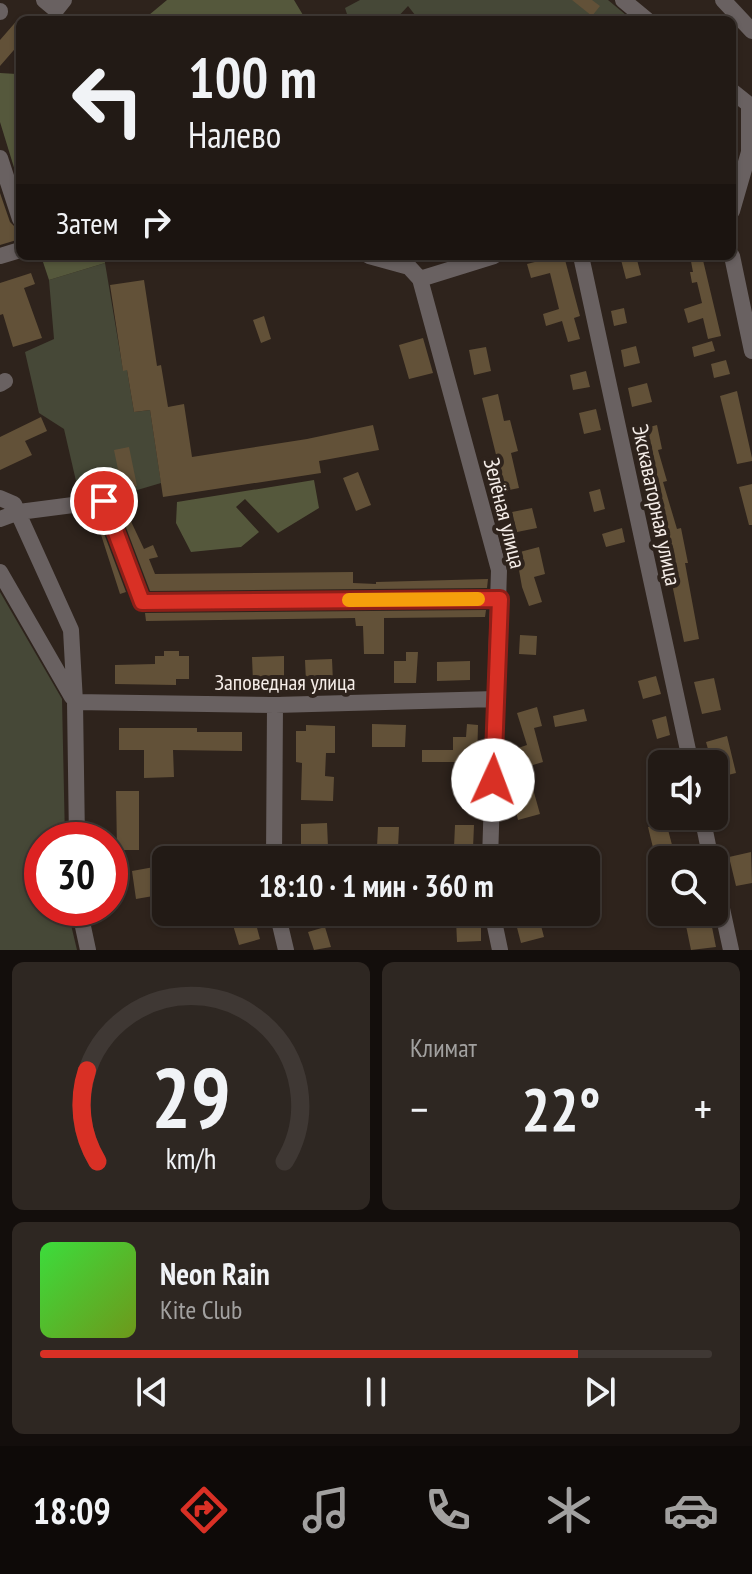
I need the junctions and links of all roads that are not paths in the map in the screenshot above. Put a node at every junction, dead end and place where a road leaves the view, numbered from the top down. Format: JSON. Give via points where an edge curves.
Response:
{"nodes":[{"id":1,"x":44,"y":0,"type":"edge"},
{"id":2,"x":64,"y":0,"type":"edge"},
{"id":3,"x":623,"y":0,"type":"edge"},
{"id":4,"x":723,"y":0,"type":"edge"},
{"id":5,"x":642,"y":16,"type":"edge"},
{"id":6,"x":752,"y":31,"type":"edge"},
{"id":7,"x":750,"y":106,"type":"edge"},
{"id":8,"x":751,"y":151,"type":"edge"},
{"id":9,"x":0,"y":158,"type":"edge"},
{"id":10,"x":736,"y":186,"type":"edge"},
{"id":11,"x":16,"y":207,"type":"edge"},
{"id":12,"x":384,"y":260,"type":"edge"},
{"id":13,"x":481,"y":260,"type":"edge"},
{"id":14,"x":582,"y":260,"type":"edge"},
{"id":15,"x":733,"y":260,"type":"edge"},
{"id":16,"x":420,"y":279,"type":"junction"},
{"id":17,"x":752,"y":351,"type":"edge"},
{"id":18,"x":0,"y":498,"type":"edge"},
{"id":19,"x":19,"y":512,"type":"junction"},
{"id":20,"x":0,"y":519,"type":"edge"},
{"id":21,"x":0,"y":572,"type":"edge"},
{"id":22,"x":500,"y":599,"type":"junction"},
{"id":23,"x":496,"y":699,"type":"junction"},
{"id":24,"x":75,"y":702,"type":"junction"},
{"id":25,"x":275,"y":705,"type":"junction"},
{"id":26,"x":688,"y":750,"type":"edge"},
{"id":27,"x":77,"y":822,"type":"edge"},
{"id":28,"x":274,"y":846,"type":"edge"},
{"id":29,"x":491,"y":846,"type":"edge"},
{"id":30,"x":83,"y":926,"type":"edge"},
{"id":31,"x":280,"y":926,"type":"edge"},
{"id":32,"x":495,"y":926,"type":"edge"},
{"id":33,"x":726,"y":926,"type":"edge"},
{"id":34,"x":88,"y":950,"type":"edge"},
{"id":35,"x":286,"y":950,"type":"edge"},
{"id":36,"x":500,"y":950,"type":"edge"},
{"id":37,"x":731,"y":950,"type":"edge"}],
"edges":[{"from":1,"to":2,"type":"street","via":[[56,10]]},
{"from":3,"to":5,"type":"street"},
{"from":4,"to":6,"type":"street"},
{"from":7,"to":8,"type":"street"},
{"from":8,"to":10,"type":"street"},
{"from":9,"to":11,"type":"street"},
{"from":12,"to":16,"type":"street","via":[[409,267]]},
{"from":13,"to":16,"type":"street"},
{"from":14,"to":26,"type":"street","name":"Экскаваторная улица"},
{"from":15,"to":17,"type":"street"},
{"from":16,"to":22,"type":"street","name":"Зелёная улица","via":[[499,570]]},
{"from":18,"to":19,"type":"street"},
{"from":19,"to":20,"type":"street"},
{"from":19,"to":22,"type":"street","via":[[104,501],[142,602]]},
{"from":19,"to":24,"type":"street","via":[[71,630]]},
{"from":21,"to":24,"type":"street"},
{"from":22,"to":23,"type":"street","name":"Зелёная улица"},
{"from":23,"to":25,"type":"street","name":"Заповедная улица"},
{"from":23,"to":29,"type":"street","name":"Зелёная улица"},
{"from":24,"to":25,"type":"street","name":"Заповедная улица"},
{"from":24,"to":27,"type":"street"},
{"from":25,"to":28,"type":"street"},
{"from":30,"to":34,"type":"street"},
{"from":31,"to":35,"type":"street"},
{"from":32,"to":36,"type":"street"},
{"from":33,"to":37,"type":"street"}]}
